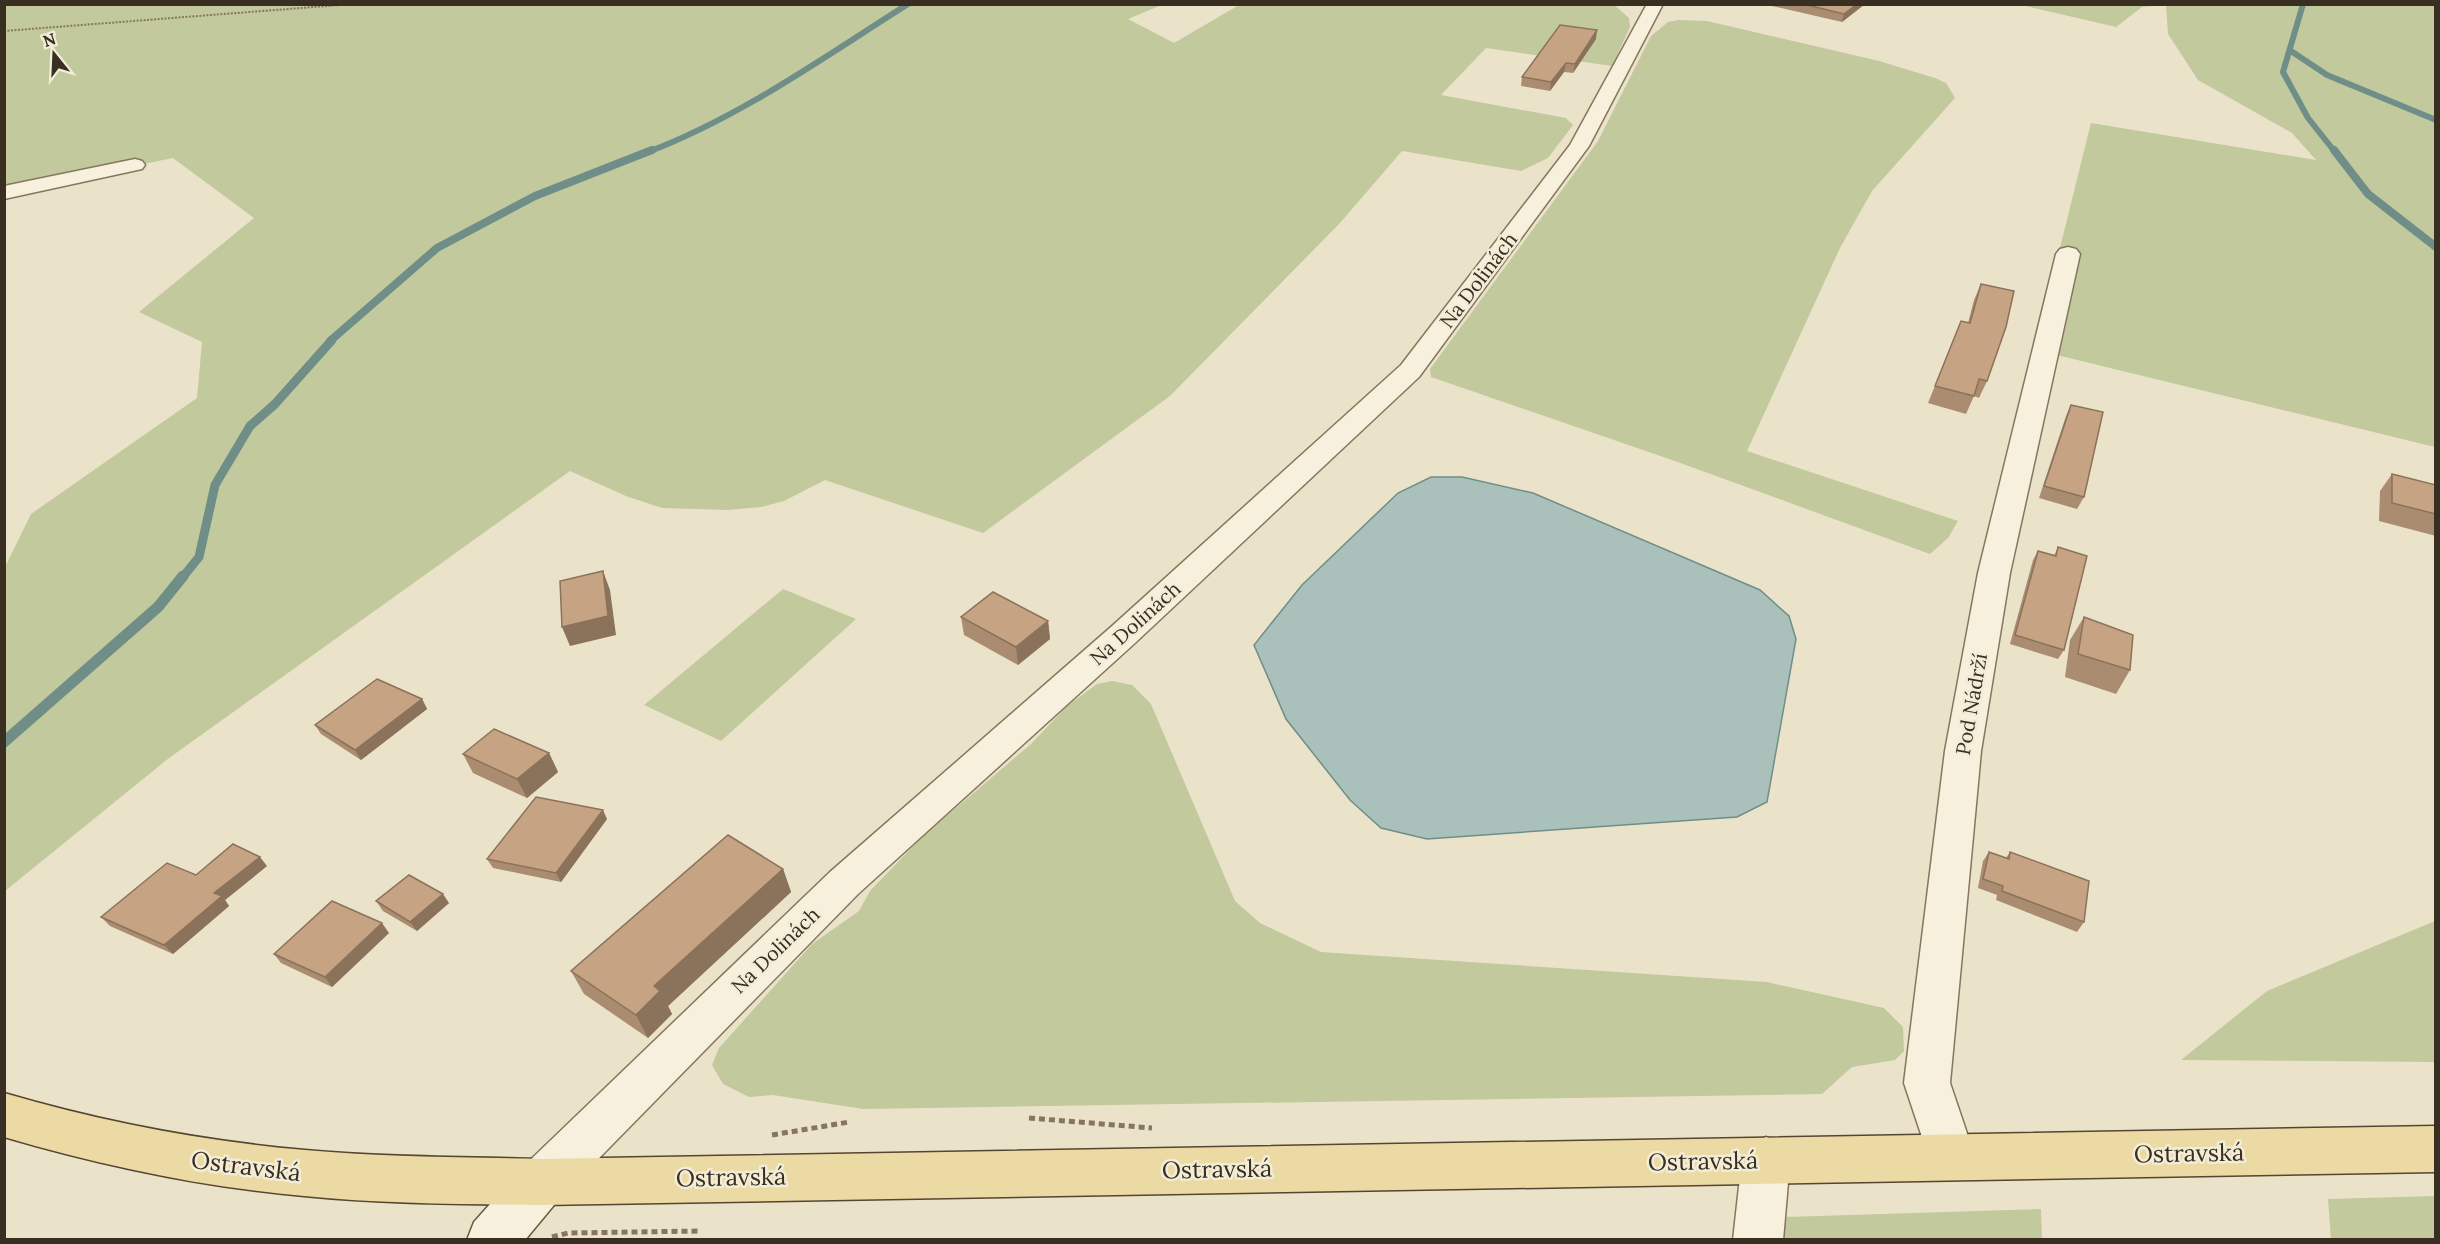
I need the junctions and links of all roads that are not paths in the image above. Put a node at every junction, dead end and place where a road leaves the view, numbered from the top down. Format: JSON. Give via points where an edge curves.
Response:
{"nodes":[{"id":1,"x":1655,"y":4,"type":"edge"},
{"id":2,"x":135,"y":165,"type":"dead end"},
{"id":3,"x":4,"y":193,"type":"edge"},
{"id":4,"x":2068,"y":254,"type":"dead end"},
{"id":5,"x":4,"y":1115,"type":"edge"},
{"id":6,"x":2436,"y":1149,"type":"edge"},
{"id":7,"x":1951,"y":1158,"type":"junction"},
{"id":8,"x":1766,"y":1160,"type":"junction"},
{"id":9,"x":542,"y":1182,"type":"junction"},
{"id":10,"x":492,"y":1239,"type":"edge"},
{"id":11,"x":1758,"y":1239,"type":"edge"}],
"edges":[{"from":1,"to":9,"type":"street","name":"Na Dolinách","via":[[1579,146],[1410,371],[1123,635],[844,883]]},
{"from":2,"to":3,"type":"street"},
{"from":4,"to":7,"type":"street","name":"Pod Nádrží","via":[[1997,561],[1963,751],[1927,1083]]},
{"from":5,"to":9,"type":"main road","name":"Ostravská","via":[[179,1158],[273,1170],[359,1177]]},
{"from":6,"to":7,"type":"main road","name":"Ostravská"},
{"from":7,"to":8,"type":"main road","name":"Ostravská"},
{"from":8,"to":9,"type":"main road","name":"Ostravská"},
{"from":8,"to":11,"type":"street"},
{"from":9,"to":10,"type":"street","name":"Na Dolinách"}]}
